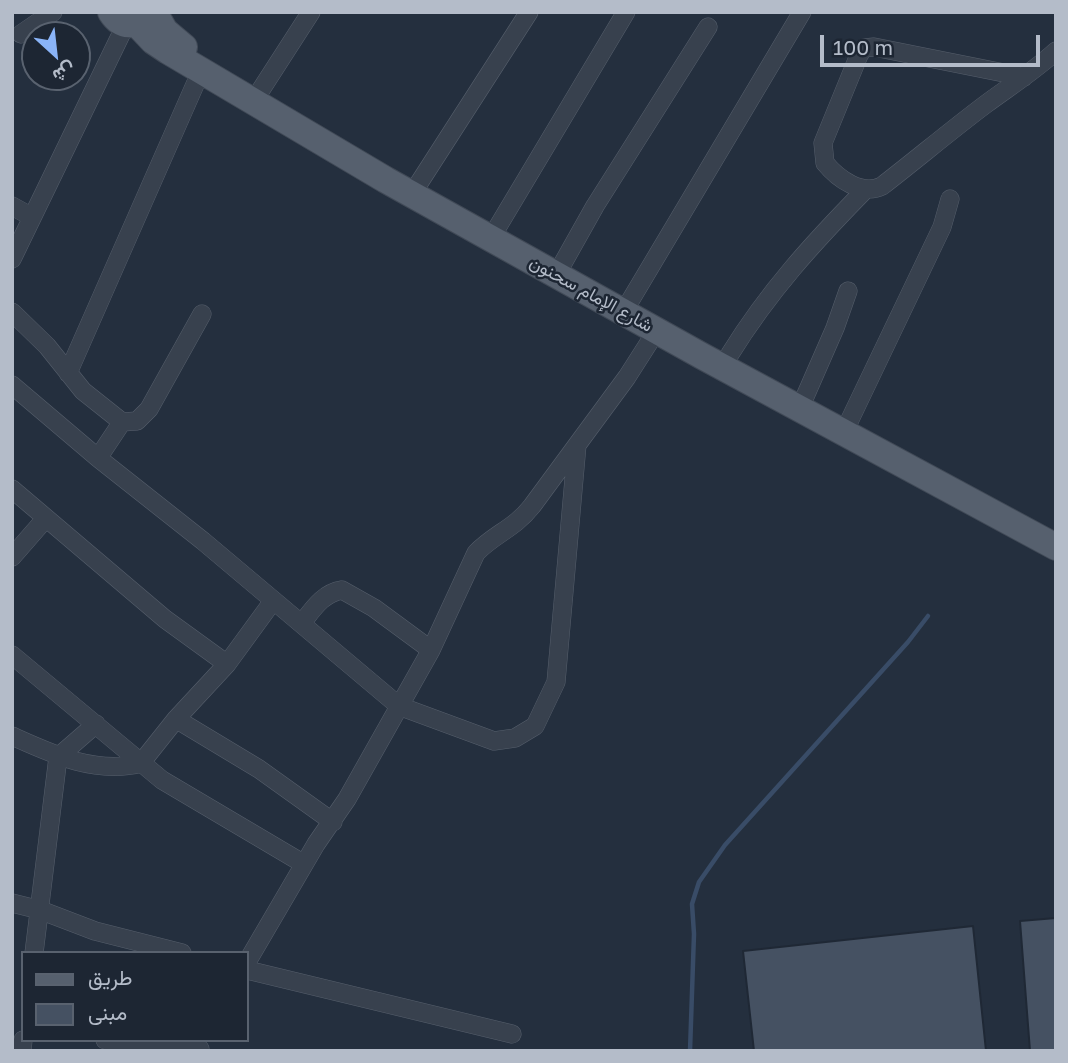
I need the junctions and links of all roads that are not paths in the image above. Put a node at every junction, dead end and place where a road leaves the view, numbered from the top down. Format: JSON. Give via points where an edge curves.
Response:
{"nodes":[{"id":1,"x":33,"y":12,"type":"edge"},
{"id":2,"x":53,"y":12,"type":"edge"},
{"id":3,"x":311,"y":12,"type":"edge"},
{"id":4,"x":529,"y":12,"type":"edge"},
{"id":5,"x":626,"y":12,"type":"edge"},
{"id":6,"x":802,"y":12,"type":"edge"},
{"id":7,"x":135,"y":17,"type":"edge"},
{"id":8,"x":708,"y":27,"type":"dead end"},
{"id":9,"x":16,"y":39,"type":"edge"},
{"id":10,"x":1056,"y":51,"type":"edge"},
{"id":11,"x":201,"y":71,"type":"junction"},
{"id":12,"x":1024,"y":77,"type":"junction"},
{"id":13,"x":256,"y":96,"type":"junction"},
{"id":14,"x":419,"y":183,"type":"junction"},
{"id":15,"x":864,"y":191,"type":"junction"},
{"id":16,"x":950,"y":200,"type":"dead end"},
{"id":17,"x":12,"y":206,"type":"edge"},
{"id":18,"x":32,"y":217,"type":"junction"},
{"id":19,"x":497,"y":228,"type":"junction"},
{"id":20,"x":12,"y":259,"type":"edge"},
{"id":21,"x":564,"y":263,"type":"junction"},
{"id":22,"x":848,"y":291,"type":"dead end"},
{"id":23,"x":630,"y":301,"type":"junction"},
{"id":24,"x":12,"y":312,"type":"edge"},
{"id":25,"x":202,"y":314,"type":"dead end"},
{"id":26,"x":657,"y":330,"type":"junction"},
{"id":27,"x":730,"y":354,"type":"junction"},
{"id":28,"x":68,"y":373,"type":"junction"},
{"id":29,"x":12,"y":385,"type":"edge"},
{"id":30,"x":803,"y":401,"type":"junction"},
{"id":31,"x":122,"y":422,"type":"junction"},
{"id":32,"x":847,"y":425,"type":"junction"},
{"id":33,"x":577,"y":445,"type":"junction"},
{"id":34,"x":97,"y":458,"type":"junction"},
{"id":35,"x":12,"y":489,"type":"edge"},
{"id":36,"x":46,"y":518,"type":"junction"},
{"id":37,"x":1056,"y":528,"type":"edge"},
{"id":38,"x":1056,"y":547,"type":"edge"},
{"id":39,"x":12,"y":557,"type":"edge"},
{"id":40,"x":273,"y":601,"type":"junction"},
{"id":41,"x":302,"y":623,"type":"junction"},
{"id":42,"x":432,"y":650,"type":"junction"},
{"id":43,"x":12,"y":655,"type":"edge"},
{"id":44,"x":227,"y":664,"type":"junction"},
{"id":45,"x":399,"y":706,"type":"junction"},
{"id":46,"x":176,"y":719,"type":"junction"},
{"id":47,"x":96,"y":724,"type":"junction"},
{"id":48,"x":12,"y":736,"type":"edge"},
{"id":49,"x":58,"y":757,"type":"junction"},
{"id":50,"x":141,"y":764,"type":"junction"},
{"id":51,"x":333,"y":822,"type":"junction"},
{"id":52,"x":304,"y":864,"type":"junction"},
{"id":53,"x":12,"y":903,"type":"edge"},
{"id":54,"x":40,"y":910,"type":"junction"},
{"id":55,"x":34,"y":951,"type":"edge"},
{"id":56,"x":174,"y":951,"type":"edge"},
{"id":57,"x":248,"y":960,"type":"edge"},
{"id":58,"x":248,"y":970,"type":"edge"},
{"id":59,"x":512,"y":1034,"type":"dead end"},
{"id":60,"x":132,"y":1042,"type":"edge"},
{"id":61,"x":201,"y":1047,"type":"edge"}],
"edges":[{"from":1,"to":9,"type":"street"},
{"from":2,"to":9,"type":"street"},
{"from":3,"to":13,"type":"street"},
{"from":4,"to":14,"type":"street"},
{"from":5,"to":19,"type":"street"},
{"from":6,"to":23,"type":"street"},
{"from":7,"to":11,"type":"main road","name":"شارع الإمام سحنون","via":[[153,41]]},
{"from":7,"to":13,"type":"main road","name":"شارع الإمام سحنون","via":[[165,31]]},
{"from":7,"to":18,"type":"street"},
{"from":8,"to":21,"type":"street"},
{"from":10,"to":12,"type":"street"},
{"from":11,"to":13,"type":"main road","name":"شارع الإمام سحنون"},
{"from":11,"to":28,"type":"street"},
{"from":12,"to":15,"type":"street","via":[[883,186]]},
{"from":12,"to":15,"type":"street","via":[[864,48],[823,149],[830,169]]},
{"from":13,"to":14,"type":"main road","name":"شارع الإمام سحنون"},
{"from":13,"to":26,"type":"main road","name":"شارع الإمام سحنون","via":[[386,180]]},
{"from":14,"to":19,"type":"main road","name":"شارع الإمام سحنون"},
{"from":15,"to":27,"type":"street","via":[[805,251],[756,312]]},
{"from":16,"to":32,"type":"street","via":[[937,237]]},
{"from":17,"to":18,"type":"street"},
{"from":18,"to":20,"type":"street"},
{"from":19,"to":21,"type":"main road","name":"شارع الإمام سحنون"},
{"from":21,"to":23,"type":"main road","name":"شارع الإمام سحنون"},
{"from":22,"to":30,"type":"street"},
{"from":23,"to":27,"type":"main road","name":"شارع الإمام سحنون"},
{"from":24,"to":28,"type":"street"},
{"from":25,"to":31,"type":"street","via":[[149,409],[137,421]]},
{"from":26,"to":30,"type":"main road","name":"شارع الإمام سحنون"},
{"from":26,"to":33,"type":"street"},
{"from":27,"to":30,"type":"main road","name":"شارع الإمام سحنون"},
{"from":28,"to":31,"type":"street"},
{"from":29,"to":34,"type":"street"},
{"from":30,"to":32,"type":"main road","name":"شارع الإمام سحنون"},
{"from":31,"to":34,"type":"street"},
{"from":32,"to":37,"type":"main road","name":"شارع الإمام سحنون"},
{"from":32,"to":38,"type":"main road","name":"شارع الإمام سحنون"},
{"from":33,"to":42,"type":"street","via":[[521,520],[476,553]]},
{"from":33,"to":45,"type":"street","via":[[556,682],[535,726],[515,738],[494,741]]},
{"from":34,"to":40,"type":"street"},
{"from":35,"to":36,"type":"street"},
{"from":36,"to":39,"type":"street"},
{"from":36,"to":44,"type":"street","via":[[165,619]]},
{"from":40,"to":41,"type":"street"},
{"from":40,"to":44,"type":"street"},
{"from":41,"to":42,"type":"street","via":[[323,598],[342,590]]},
{"from":41,"to":45,"type":"street"},
{"from":42,"to":45,"type":"street"},
{"from":43,"to":47,"type":"street"},
{"from":44,"to":46,"type":"street"},
{"from":45,"to":51,"type":"street"},
{"from":46,"to":50,"type":"street"},
{"from":46,"to":51,"type":"street","via":[[259,769]]},
{"from":47,"to":49,"type":"street"},
{"from":47,"to":50,"type":"street"},
{"from":48,"to":49,"type":"street"},
{"from":49,"to":50,"type":"street","via":[[120,767]]},
{"from":49,"to":54,"type":"street"},
{"from":50,"to":52,"type":"street","via":[[183,794]]},
{"from":51,"to":52,"type":"street"},
{"from":52,"to":57,"type":"street"},
{"from":53,"to":54,"type":"street"},
{"from":54,"to":55,"type":"street"},
{"from":54,"to":56,"type":"street","via":[[95,931]]},
{"from":58,"to":59,"type":"street"},
{"from":60,"to":61,"type":"street"}]}
